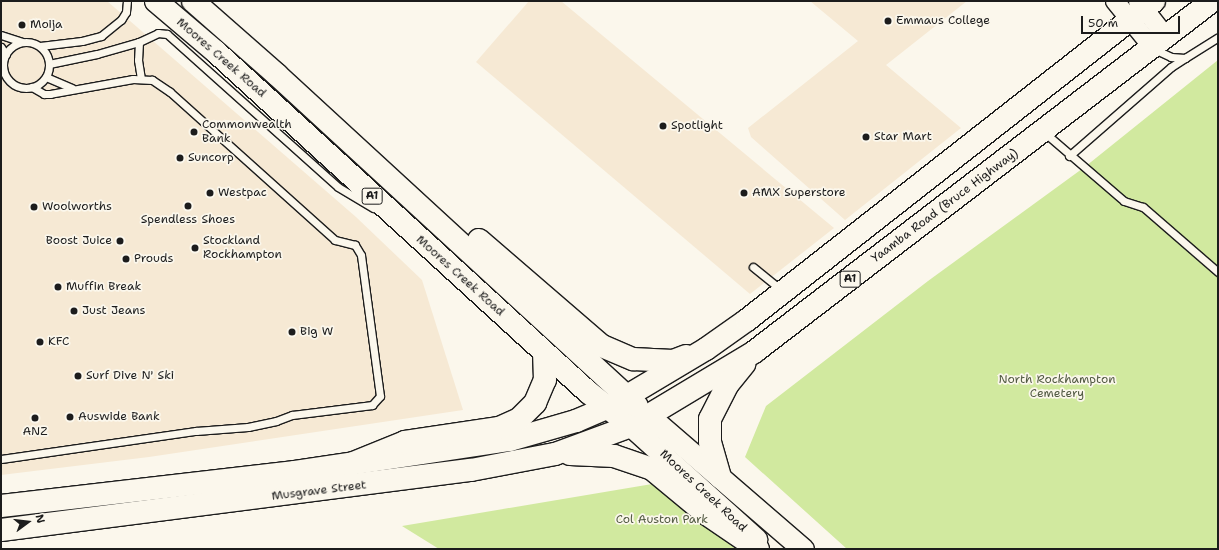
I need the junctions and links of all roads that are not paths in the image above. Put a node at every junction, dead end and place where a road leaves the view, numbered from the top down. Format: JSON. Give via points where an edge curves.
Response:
{"nodes":[{"id":1,"x":127,"y":1,"type":"edge"},
{"id":2,"x":156,"y":1,"type":"edge"},
{"id":3,"x":193,"y":1,"type":"edge"},
{"id":4,"x":1115,"y":1,"type":"edge"},
{"id":5,"x":1212,"y":1,"type":"edge"},
{"id":6,"x":1142,"y":8,"type":"edge"},
{"id":7,"x":1,"y":35,"type":"edge"},
{"id":8,"x":1218,"y":37,"type":"edge"},
{"id":9,"x":22,"y":42,"type":"junction"},
{"id":10,"x":139,"y":42,"type":"junction"},
{"id":11,"x":1159,"y":42,"type":"junction"},
{"id":12,"x":40,"y":46,"type":"junction"},
{"id":13,"x":1,"y":47,"type":"edge"},
{"id":14,"x":1185,"y":58,"type":"junction"},
{"id":15,"x":3,"y":60,"type":"edge"},
{"id":16,"x":49,"y":64,"type":"junction"},
{"id":17,"x":46,"y":77,"type":"junction"},
{"id":18,"x":141,"y":78,"type":"junction"},
{"id":19,"x":32,"y":87,"type":"junction"},
{"id":20,"x":74,"y":88,"type":"junction"},
{"id":21,"x":305,"y":100,"type":"junction"},
{"id":22,"x":1043,"y":132,"type":"junction"},
{"id":23,"x":1069,"y":156,"type":"junction"},
{"id":24,"x":409,"y":230,"type":"junction"},
{"id":25,"x":753,"y":267,"type":"dead end"},
{"id":26,"x":1218,"y":272,"type":"edge"},
{"id":27,"x":784,"y":293,"type":"junction"},
{"id":28,"x":706,"y":349,"type":"junction"},
{"id":29,"x":754,"y":352,"type":"junction"},
{"id":30,"x":544,"y":353,"type":"junction"},
{"id":31,"x":627,"y":398,"type":"junction"},
{"id":32,"x":607,"y":408,"type":"junction"},
{"id":33,"x":650,"y":417,"type":"junction"},
{"id":34,"x":631,"y":426,"type":"junction"},
{"id":35,"x":555,"y":454,"type":"junction"},
{"id":36,"x":1,"y":459,"type":"edge"},
{"id":37,"x":351,"y":464,"type":"junction"},
{"id":38,"x":720,"y":477,"type":"junction"},
{"id":39,"x":1,"y":506,"type":"edge"},
{"id":40,"x":1,"y":530,"type":"edge"},
{"id":41,"x":758,"y":549,"type":"edge"},
{"id":42,"x":766,"y":549,"type":"edge"},
{"id":43,"x":804,"y":549,"type":"edge"}],
"edges":[{"from":1,"to":12,"type":"lane","via":[[126,12],[121,20],[101,36]]},
{"from":2,"to":24,"type":"main road","name":"Moores Creek Road","number":"A1","via":[[216,52]]},
{"from":3,"to":21,"type":"main road","name":"Moores Creek Road","number":"A1"},
{"from":4,"to":6,"type":"street"},
{"from":5,"to":11,"type":"main road","name":"Yaamba Road (Bruce Highway)","number":"A1"},
{"from":6,"to":11,"type":"street"},
{"from":6,"to":27,"type":"main road","number":"A1"},
{"from":7,"to":9,"type":"lane"},
{"from":8,"to":14,"type":"lane"},
{"from":9,"to":12,"type":"lane"},
{"from":9,"to":15,"type":"lane","via":[[10,49]]},
{"from":10,"to":16,"type":"lane"},
{"from":10,"to":18,"type":"lane"},
{"from":10,"to":24,"type":"lane","via":[[158,34],[167,34],[338,187]]},
{"from":11,"to":14,"type":"lane","via":[[1171,57]]},
{"from":11,"to":22,"type":"main road","name":"Yaamba Road (Bruce Highway)","number":"A1"},
{"from":12,"to":16,"type":"lane"},
{"from":13,"to":15,"type":"lane"},
{"from":14,"to":23,"type":"lane","via":[[1171,67]]},
{"from":15,"to":19,"type":"lane","via":[[6,76],[11,82],[24,88]]},
{"from":16,"to":17,"type":"lane"},
{"from":17,"to":19,"type":"lane"},
{"from":17,"to":20,"type":"lane"},
{"from":18,"to":20,"type":"lane"},
{"from":18,"to":36,"type":"lane","via":[[162,85],[335,240],[350,242],[359,249],[380,396],[372,405],[292,415],[248,427]]},
{"from":19,"to":20,"type":"lane","via":[[44,94]]},
{"from":21,"to":28,"type":"main road","number":"A1","via":[[468,230],[602,346],[633,359],[655,361],[673,361]]},
{"from":21,"to":31,"type":"main road","name":"Moores Creek Road","number":"A1"},
{"from":22,"to":23,"type":"lane"},
{"from":22,"to":29,"type":"main road","name":"Yaamba Road (Bruce Highway)","number":"A1"},
{"from":23,"to":26,"type":"lane","via":[[1086,166],[1124,201],[1143,207]]},
{"from":24,"to":30,"type":"main road","name":"Moores Creek Road","number":"A1"},
{"from":25,"to":27,"type":"lane","via":[[772,280]]},
{"from":27,"to":28,"type":"main road","number":"A1"},
{"from":28,"to":31,"type":"main road","number":"A1"},
{"from":29,"to":33,"type":"main road","name":"Yaamba Road (Bruce Highway)","number":"A1"},
{"from":29,"to":38,"type":"main road","via":[[728,384],[710,419],[710,442]]},
{"from":30,"to":32,"type":"main road","name":"Moores Creek Road","number":"A1"},
{"from":30,"to":37,"type":"main road","via":[[545,380],[535,403],[519,419],[499,428],[405,442]]},
{"from":31,"to":32,"type":"main road","number":"A1"},
{"from":31,"to":33,"type":"main road","name":"Moores Creek Road","number":"A1"},
{"from":32,"to":34,"type":"main road","name":"Moores Creek Road","number":"A1"},
{"from":32,"to":37,"type":"main road","name":"Musgrave Street","via":[[576,421],[510,440]]},
{"from":33,"to":34,"type":"main road","name":"Yaamba Road (Bruce Highway)","number":"A1"},
{"from":33,"to":38,"type":"main road","name":"Moores Creek Road"},
{"from":34,"to":35,"type":"main road","name":"Musgrave Street"},
{"from":34,"to":42,"type":"main road","name":"Moores Creek Road"},
{"from":35,"to":40,"type":"main road","name":"Musgrave Street","via":[[509,464],[397,481]]},
{"from":35,"to":41,"type":"main road","via":[[614,456],[652,469],[705,513]]},
{"from":37,"to":39,"type":"main road","name":"Musgrave Street"},
{"from":38,"to":43,"type":"main road","name":"Moores Creek Road"}]}
